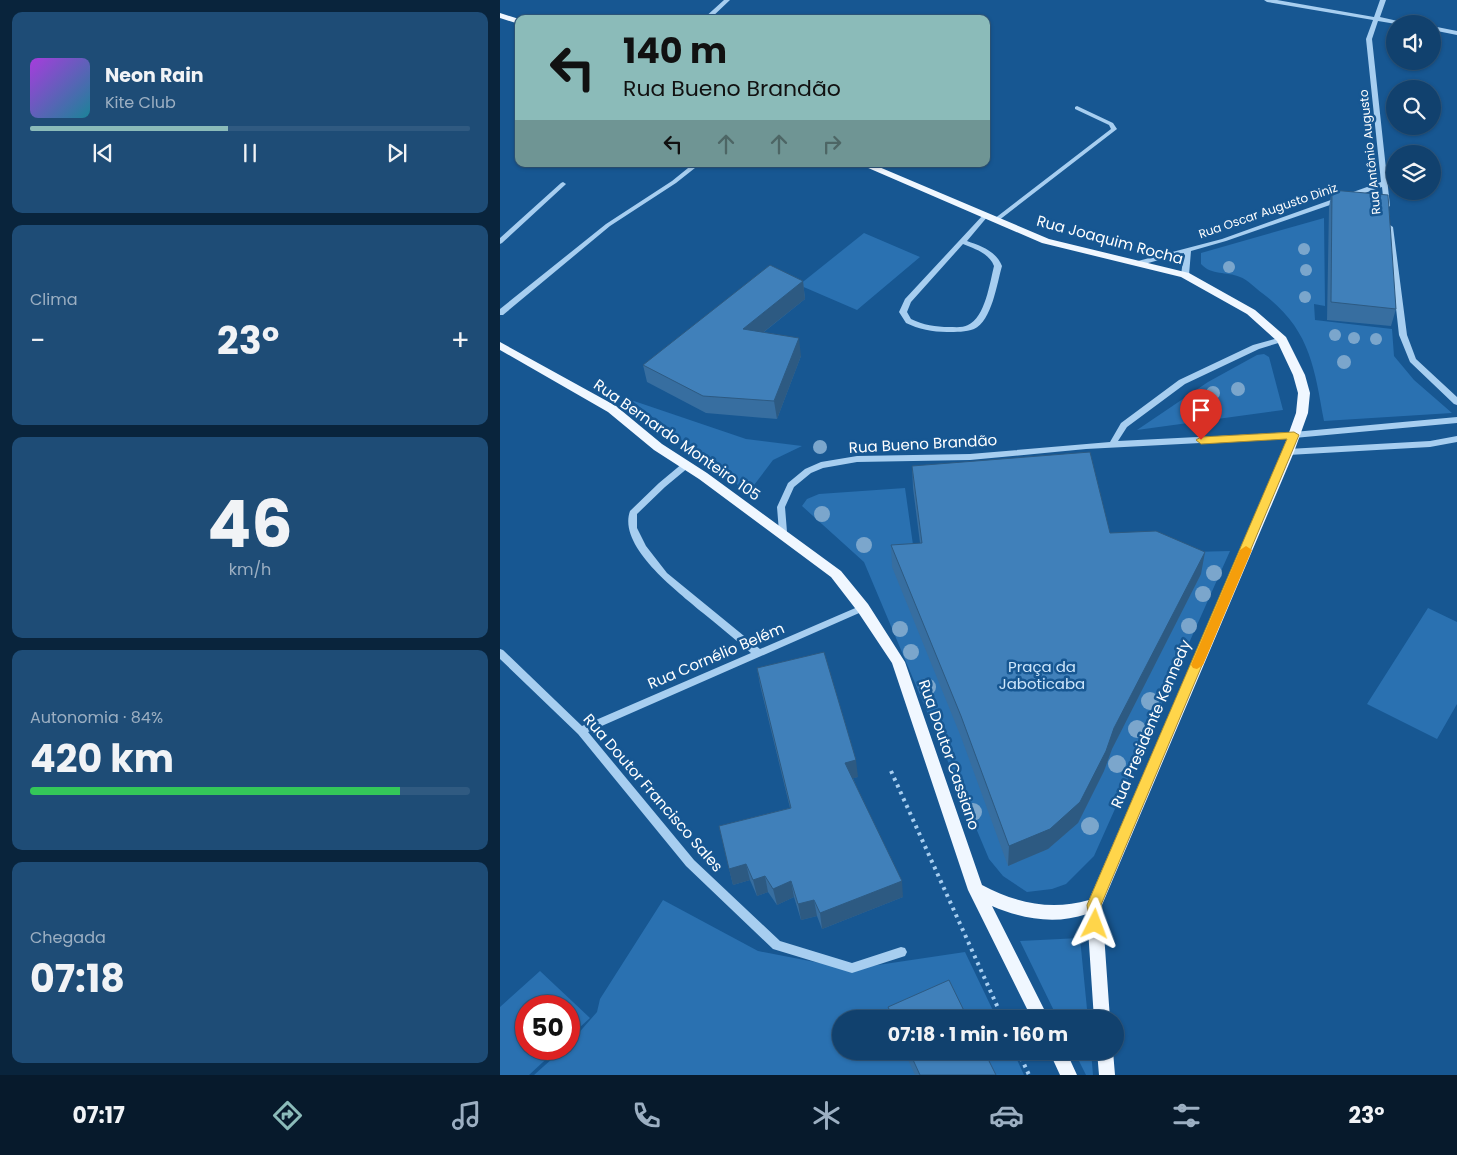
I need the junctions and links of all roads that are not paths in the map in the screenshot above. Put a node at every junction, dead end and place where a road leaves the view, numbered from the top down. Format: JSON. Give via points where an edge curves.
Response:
{"nodes":[{"id":1,"x":726,"y":0,"type":"edge"},
{"id":2,"x":1267,"y":0,"type":"edge"},
{"id":3,"x":1383,"y":0,"type":"edge"},
{"id":4,"x":500,"y":15,"type":"edge"},
{"id":5,"x":710,"y":15,"type":"edge"},
{"id":6,"x":1376,"y":18,"type":"junction"},
{"id":7,"x":1386,"y":20,"type":"edge"},
{"id":8,"x":515,"y":21,"type":"edge"},
{"id":9,"x":1441,"y":30,"type":"edge"},
{"id":10,"x":1457,"y":33,"type":"edge"},
{"id":11,"x":1077,"y":108,"type":"dead end"},
{"id":12,"x":693,"y":167,"type":"edge"},
{"id":13,"x":871,"y":167,"type":"edge"},
{"id":14,"x":1385,"y":183,"type":"junction"},
{"id":15,"x":562,"y":184,"type":"dead end"},
{"id":16,"x":1388,"y":212,"type":"edge"},
{"id":17,"x":986,"y":216,"type":"junction"},
{"id":18,"x":996,"y":220,"type":"junction"},
{"id":19,"x":1389,"y":221,"type":"edge"},
{"id":20,"x":961,"y":241,"type":"junction"},
{"id":21,"x":500,"y":242,"type":"edge"},
{"id":22,"x":1188,"y":250,"type":"junction"},
{"id":23,"x":1141,"y":263,"type":"junction"},
{"id":24,"x":1185,"y":275,"type":"junction"},
{"id":25,"x":500,"y":312,"type":"edge"},
{"id":26,"x":1282,"y":339,"type":"junction"},
{"id":27,"x":500,"y":345,"type":"edge"},
{"id":28,"x":1457,"y":402,"type":"edge"},
{"id":29,"x":1457,"y":420,"type":"edge"},
{"id":30,"x":1294,"y":435,"type":"junction"},
{"id":31,"x":1457,"y":439,"type":"edge"},
{"id":32,"x":1112,"y":445,"type":"junction"},
{"id":33,"x":1288,"y":452,"type":"junction"},
{"id":34,"x":686,"y":465,"type":"junction"},
{"id":35,"x":783,"y":532,"type":"junction"},
{"id":36,"x":863,"y":608,"type":"junction"},
{"id":37,"x":500,"y":653,"type":"edge"},
{"id":38,"x":759,"y":654,"type":"junction"},
{"id":39,"x":581,"y":731,"type":"junction"},
{"id":40,"x":976,"y":890,"type":"junction"},
{"id":41,"x":1094,"y":905,"type":"junction"},
{"id":42,"x":901,"y":952,"type":"dead end"},
{"id":43,"x":1036,"y":1010,"type":"edge"},
{"id":44,"x":1101,"y":1010,"type":"edge"},
{"id":45,"x":1062,"y":1060,"type":"edge"},
{"id":46,"x":1106,"y":1060,"type":"edge"},
{"id":47,"x":1069,"y":1075,"type":"edge"},
{"id":48,"x":1107,"y":1075,"type":"edge"}],
"edges":[{"from":1,"to":5,"type":"street"},
{"from":2,"to":6,"type":"street"},
{"from":3,"to":6,"type":"street","name":"Rua Antônio Augusto"},
{"from":4,"to":8,"type":"main road"},
{"from":6,"to":7,"type":"street"},
{"from":6,"to":14,"type":"street","name":"Rua Antônio Augusto","via":[[1369,39]]},
{"from":9,"to":10,"type":"street"},
{"from":11,"to":18,"type":"street","via":[[1111,124],[1114,129]]},
{"from":12,"to":25,"type":"street","via":[[608,225]]},
{"from":13,"to":17,"type":"main road","name":"Rua Joaquim Rocha"},
{"from":14,"to":16,"type":"street","name":"Rua Antônio Augusto"},
{"from":14,"to":22,"type":"street","name":"Rua Oscar Augusto Diniz"},
{"from":15,"to":21,"type":"street"},
{"from":17,"to":18,"type":"main road","name":"Rua Joaquim Rocha"},
{"from":17,"to":20,"type":"street"},
{"from":18,"to":23,"type":"main road","name":"Rua Joaquim Rocha","via":[[1046,241]]},
{"from":19,"to":28,"type":"street","name":"Rua Antônio Augusto","via":[[1403,335],[1414,360]]},
{"from":20,"to":20,"type":"street","via":[[908,301],[903,312],[905,319],[913,324],[961,331],[971,329],[983,315],[997,261],[990,254]]},
{"from":22,"to":23,"type":"street","name":"Rua Oscar Augusto Diniz"},
{"from":22,"to":24,"type":"street","name":"Rua Oscar Augusto Diniz"},
{"from":23,"to":24,"type":"main road","name":"Rua Joaquim Rocha"},
{"from":24,"to":26,"type":"main road","name":"Rua Joaquim Rocha","via":[[1251,312]]},
{"from":26,"to":30,"type":"main road","name":"Rua Joaquim Rocha","via":[[1304,393]]},
{"from":26,"to":32,"type":"street","via":[[1256,347],[1182,382],[1124,425]]},
{"from":27,"to":34,"type":"main road","name":"Rua Bernardo Monteiro 105","via":[[612,410]]},
{"from":29,"to":30,"type":"street","name":"Rua Bueno Brandão"},
{"from":30,"to":32,"type":"street","name":"Rua Bueno Brandão"},
{"from":30,"to":33,"type":"main road","name":"Rua Joaquim Rocha"},
{"from":31,"to":33,"type":"street","via":[[1430,444]]},
{"from":32,"to":35,"type":"street","name":"Rua Bueno Brandão","via":[[970,457],[857,459],[821,465],[791,485],[781,507]]},
{"from":33,"to":41,"type":"main road","name":"Rua Presidente Kennedy"},
{"from":34,"to":35,"type":"main road","name":"Rua Bernardo Monteiro 105"},
{"from":34,"to":38,"type":"street","via":[[633,514],[633,528],[642,548],[664,575]]},
{"from":35,"to":36,"type":"main road","name":"Rua Doutor Cassiano","via":[[836,574]]},
{"from":36,"to":38,"type":"street","name":"Rua Cornélio Belém"},
{"from":36,"to":40,"type":"main road","name":"Rua Doutor Cassiano","via":[[898,662]]},
{"from":37,"to":39,"type":"street","name":"Rua Doutor Francisco Sales"},
{"from":38,"to":39,"type":"street","name":"Rua Cornélio Belém"},
{"from":39,"to":42,"type":"street","name":"Rua Doutor Francisco Sales","via":[[690,863],[777,945],[852,968]]},
{"from":40,"to":41,"type":"main road","via":[[1020,910],[1071,912]]},
{"from":40,"to":43,"type":"main road","name":"Rua Doutor Cassiano"},
{"from":41,"to":44,"type":"main road","name":"Rua Presidente Kennedy"},
{"from":45,"to":47,"type":"main road"},
{"from":46,"to":48,"type":"main road"}]}
